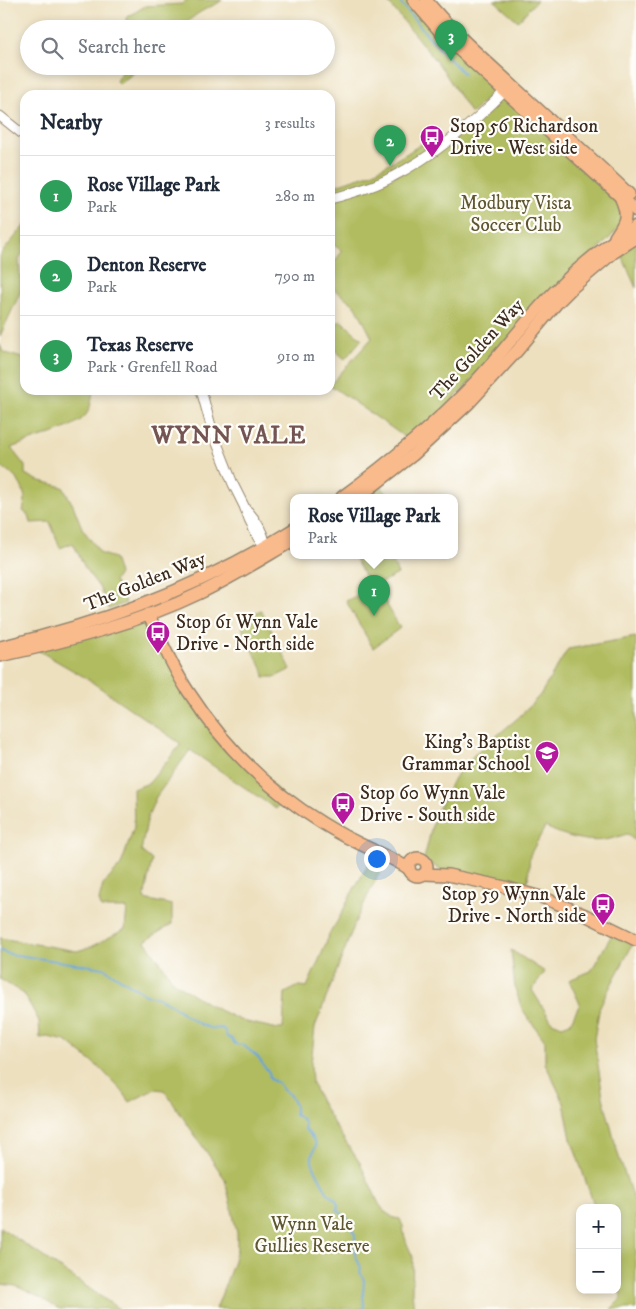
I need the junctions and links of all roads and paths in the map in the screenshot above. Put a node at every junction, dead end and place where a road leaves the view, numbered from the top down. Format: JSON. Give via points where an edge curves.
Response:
{"nodes":[{"id":1,"x":413,"y":0,"type":"edge"},
{"id":2,"x":426,"y":0,"type":"edge"},
{"id":3,"x":508,"y":88,"type":"junction"},
{"id":4,"x":0,"y":116,"type":"edge"},
{"id":5,"x":20,"y":132,"type":"edge"},
{"id":6,"x":617,"y":183,"type":"junction"},
{"id":7,"x":636,"y":195,"type":"edge"},
{"id":8,"x":620,"y":197,"type":"junction"},
{"id":9,"x":335,"y":198,"type":"edge"},
{"id":10,"x":636,"y":201,"type":"edge"},
{"id":11,"x":636,"y":211,"type":"edge"},
{"id":12,"x":636,"y":226,"type":"edge"},
{"id":13,"x":636,"y":238,"type":"edge"},
{"id":14,"x":613,"y":241,"type":"junction"},
{"id":15,"x":202,"y":395,"type":"edge"},
{"id":16,"x":346,"y":494,"type":"edge"},
{"id":17,"x":363,"y":494,"type":"edge"},
{"id":18,"x":290,"y":532,"type":"edge"},
{"id":19,"x":290,"y":541,"type":"edge"},
{"id":20,"x":269,"y":549,"type":"junction"},
{"id":21,"x":154,"y":600,"type":"junction"},
{"id":22,"x":133,"y":608,"type":"junction"},
{"id":23,"x":148,"y":614,"type":"junction"},
{"id":24,"x":0,"y":647,"type":"edge"},
{"id":25,"x":0,"y":656,"type":"edge"},
{"id":26,"x":412,"y":864,"type":"junction"},
{"id":27,"x":426,"y":869,"type":"junction"},
{"id":28,"x":636,"y":940,"type":"edge"}],
"edges":[{"from":1,"to":3,"type":"main road","via":[[442,34]]},
{"from":2,"to":3,"type":"main road"},
{"from":3,"to":6,"type":"main road","via":[[584,150]]},
{"from":3,"to":8,"type":"main road"},
{"from":3,"to":9,"type":"street","via":[[448,142],[391,178]]},
{"from":4,"to":5,"type":"street"},
{"from":6,"to":7,"type":"main road"},
{"from":6,"to":10,"type":"main road"},
{"from":8,"to":11,"type":"main road"},
{"from":8,"to":14,"type":"main road","via":[[626,216]]},
{"from":12,"to":14,"type":"main road","name":"The Golden Way"},
{"from":13,"to":17,"type":"main road","name":"The Golden Way","via":[[573,287],[469,403],[413,455]]},
{"from":14,"to":16,"type":"main road","name":"The Golden Way","via":[[555,290],[444,413]]},
{"from":15,"to":20,"type":"street","via":[[223,462],[258,538]]},
{"from":18,"to":20,"type":"main road","name":"The Golden Way"},
{"from":19,"to":20,"type":"main road","name":"The Golden Way"},
{"from":20,"to":21,"type":"main road","name":"The Golden Way"},
{"from":20,"to":23,"type":"main road","name":"The Golden Way","via":[[240,572]]},
{"from":21,"to":22,"type":"main road","name":"The Golden Way"},
{"from":21,"to":23,"type":"main road"},
{"from":22,"to":23,"type":"main road"},
{"from":22,"to":24,"type":"main road","name":"The Golden Way"},
{"from":23,"to":25,"type":"main road","name":"The Golden Way"},
{"from":23,"to":26,"type":"main road","via":[[188,691],[245,762],[304,812],[344,836]]},
{"from":26,"to":27,"type":"main road","via":[[421,858],[426,860]]},
{"from":26,"to":27,"type":"main road","via":[[412,873],[417,876]]},
{"from":27,"to":28,"type":"main road","via":[[548,900]]}]}
